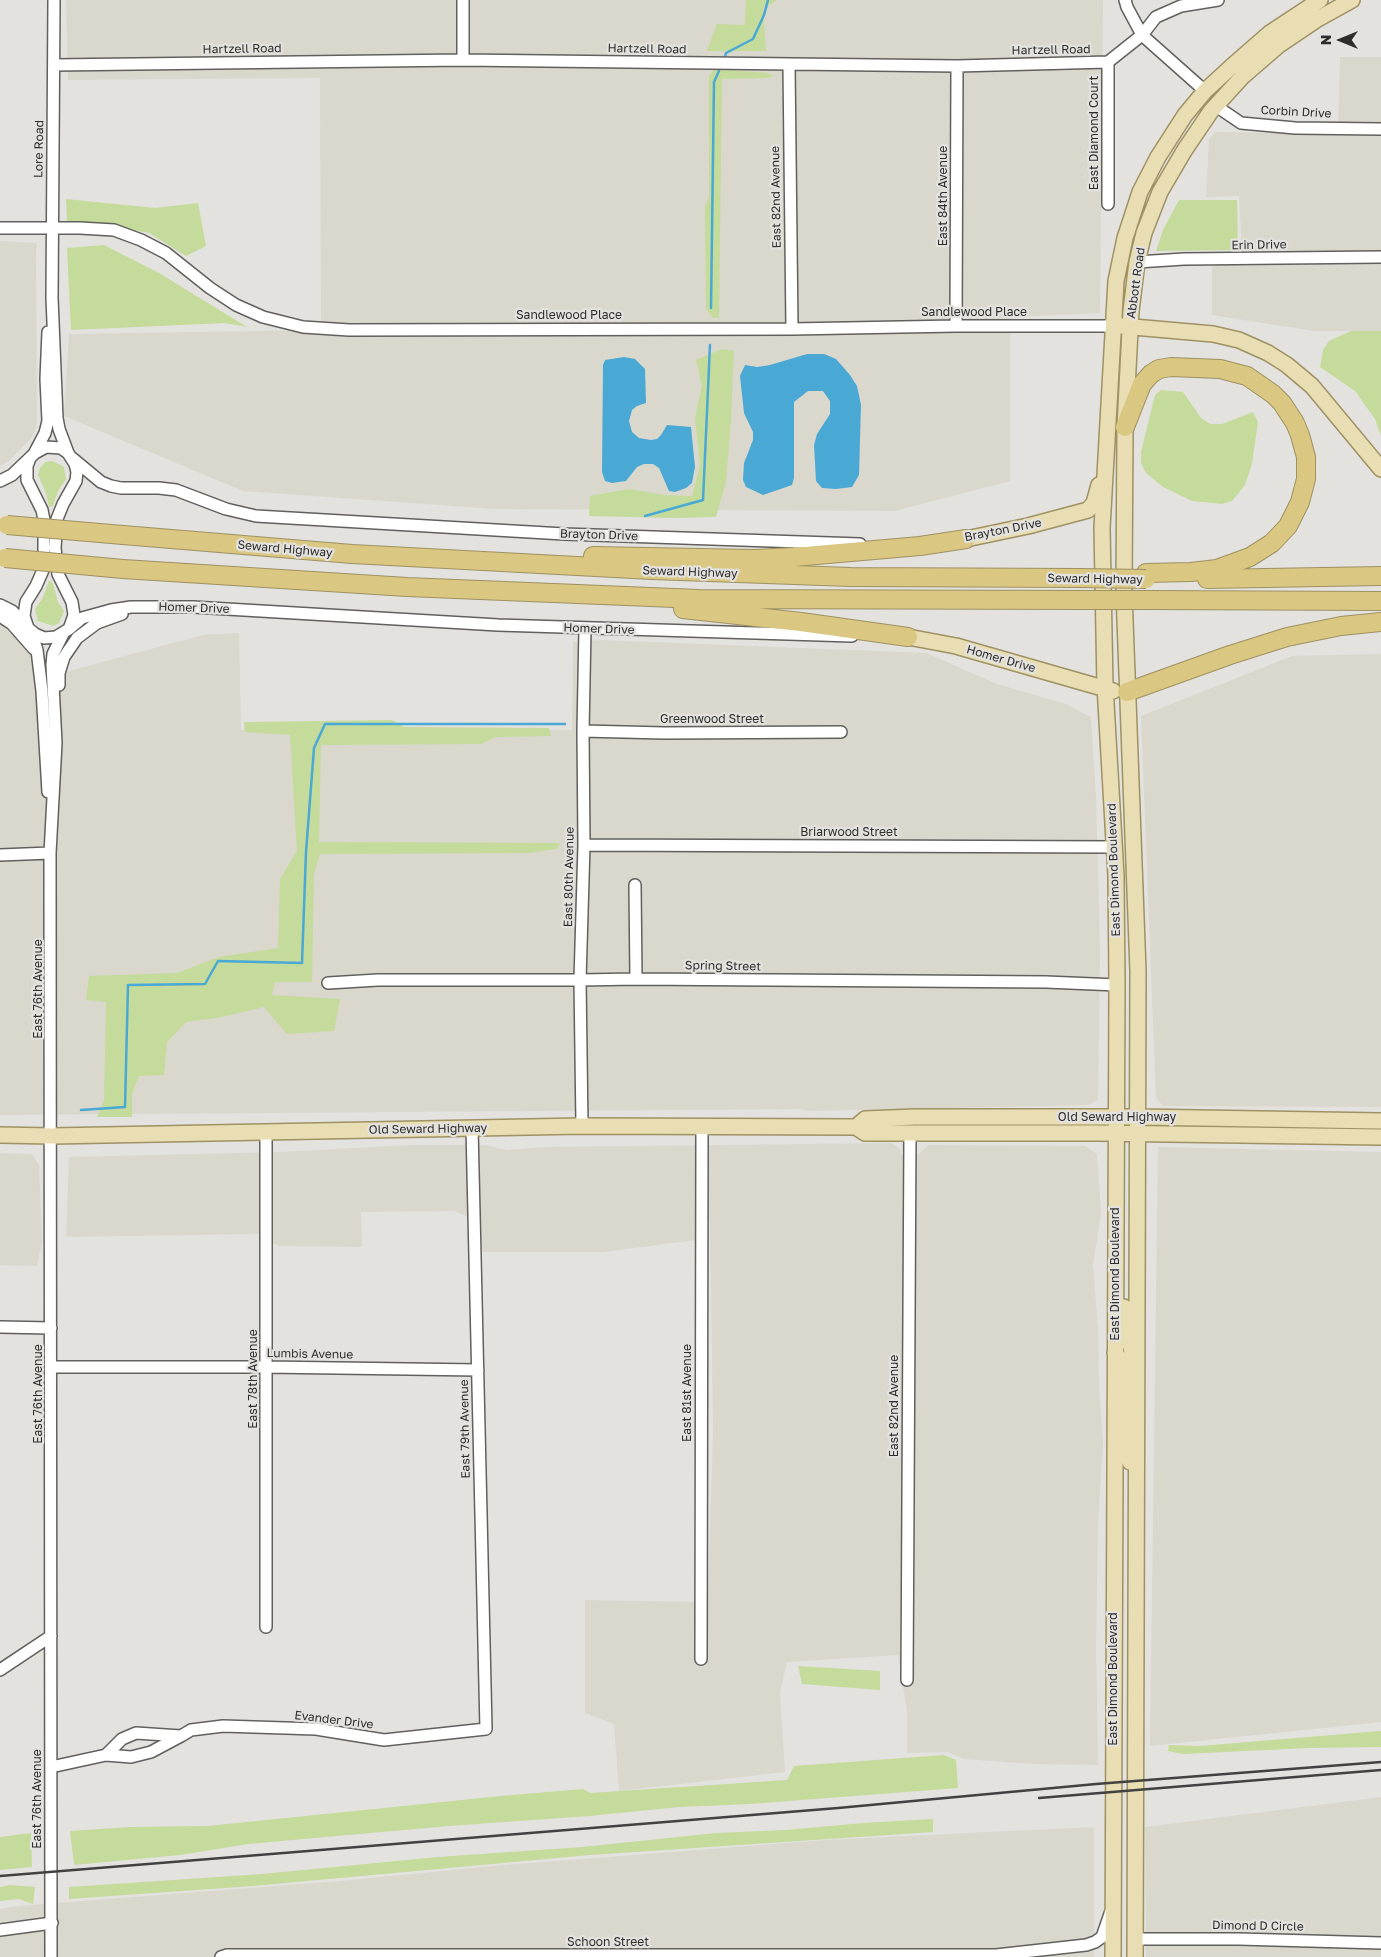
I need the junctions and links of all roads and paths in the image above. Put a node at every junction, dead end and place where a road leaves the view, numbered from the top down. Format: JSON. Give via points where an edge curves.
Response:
{"nodes":[{"id":1,"x":54,"y":0,"type":"edge"},
{"id":2,"x":463,"y":0,"type":"edge"},
{"id":3,"x":1125,"y":0,"type":"edge"},
{"id":4,"x":1218,"y":0,"type":"edge"},
{"id":5,"x":1320,"y":0,"type":"edge"},
{"id":6,"x":1352,"y":0,"type":"edge"},
{"id":7,"x":1142,"y":35,"type":"junction"},
{"id":8,"x":463,"y":60,"type":"junction"},
{"id":9,"x":1108,"y":62,"type":"junction"},
{"id":10,"x":54,"y":65,"type":"junction"},
{"id":11,"x":789,"y":65,"type":"junction"},
{"id":12,"x":957,"y":66,"type":"junction"},
{"id":13,"x":1205,"y":91,"type":"junction"},
{"id":14,"x":1216,"y":106,"type":"junction"},
{"id":15,"x":1381,"y":129,"type":"edge"},
{"id":16,"x":1108,"y":204,"type":"dead end"},
{"id":17,"x":0,"y":228,"type":"edge"},
{"id":18,"x":52,"y":228,"type":"junction"},
{"id":19,"x":1381,"y":257,"type":"edge"},
{"id":20,"x":1137,"y":262,"type":"junction"},
{"id":21,"x":52,"y":298,"type":"junction"},
{"id":22,"x":1130,"y":325,"type":"junction"},
{"id":23,"x":956,"y":326,"type":"junction"},
{"id":24,"x":1113,"y":326,"type":"junction"},
{"id":25,"x":792,"y":329,"type":"junction"},
{"id":26,"x":1125,"y":427,"type":"junction"},
{"id":27,"x":32,"y":455,"type":"junction"},
{"id":28,"x":70,"y":456,"type":"junction"},
{"id":29,"x":1105,"y":464,"type":"junction"},
{"id":30,"x":1381,"y":469,"type":"edge"},
{"id":31,"x":0,"y":481,"type":"edge"},
{"id":32,"x":4,"y":525,"type":"edge"},
{"id":33,"x":966,"y":539,"type":"junction"},
{"id":34,"x":352,"y":554,"type":"junction"},
{"id":35,"x":2,"y":558,"type":"edge"},
{"id":36,"x":1146,"y":576,"type":"junction"},
{"id":37,"x":1381,"y":576,"type":"edge"},
{"id":38,"x":1104,"y":592,"type":"joint"},
{"id":39,"x":1124,"y":593,"type":"joint"},
{"id":40,"x":551,"y":594,"type":"junction"},
{"id":41,"x":1381,"y":601,"type":"edge"},
{"id":42,"x":0,"y":605,"type":"edge"},
{"id":43,"x":161,"y":607,"type":"junction"},
{"id":44,"x":0,"y":616,"type":"edge"},
{"id":45,"x":1381,"y":622,"type":"edge"},
{"id":46,"x":29,"y":628,"type":"junction"},
{"id":47,"x":585,"y":628,"type":"junction"},
{"id":48,"x":66,"y":631,"type":"junction"},
{"id":49,"x":908,"y":637,"type":"junction"},
{"id":50,"x":38,"y":657,"type":"junction"},
{"id":51,"x":1106,"y":690,"type":"junction"},
{"id":52,"x":1127,"y":692,"type":"junction"},
{"id":53,"x":56,"y":722,"type":"junction"},
{"id":54,"x":583,"y":731,"type":"junction"},
{"id":55,"x":841,"y":732,"type":"dead end"},
{"id":56,"x":51,"y":831,"type":"junction"},
{"id":57,"x":584,"y":845,"type":"junction"},
{"id":58,"x":1114,"y":847,"type":"junction"},
{"id":59,"x":50,"y":854,"type":"junction"},
{"id":60,"x":0,"y":855,"type":"edge"},
{"id":61,"x":635,"y":885,"type":"dead end"},
{"id":62,"x":1138,"y":958,"type":"junction"},
{"id":63,"x":636,"y":978,"type":"junction"},
{"id":64,"x":580,"y":980,"type":"junction"},
{"id":65,"x":328,"y":983,"type":"dead end"},
{"id":66,"x":1117,"y":985,"type":"junction"},
{"id":67,"x":1116,"y":1116,"type":"junction"},
{"id":68,"x":1139,"y":1116,"type":"junction"},
{"id":69,"x":1010,"y":1117,"type":"junction"},
{"id":70,"x":1381,"y":1121,"type":"edge"},
{"id":71,"x":582,"y":1126,"type":"junction"},
{"id":72,"x":702,"y":1127,"type":"junction"},
{"id":73,"x":856,"y":1127,"type":"junction"},
{"id":74,"x":472,"y":1128,"type":"junction"},
{"id":75,"x":266,"y":1130,"type":"junction"},
{"id":76,"x":910,"y":1133,"type":"junction"},
{"id":77,"x":1116,"y":1133,"type":"junction"},
{"id":78,"x":1139,"y":1133,"type":"junction"},
{"id":79,"x":0,"y":1135,"type":"edge"},
{"id":80,"x":52,"y":1136,"type":"junction"},
{"id":81,"x":1381,"y":1137,"type":"edge"},
{"id":82,"x":1116,"y":1236,"type":"junction"},
{"id":83,"x":0,"y":1327,"type":"edge"},
{"id":84,"x":51,"y":1328,"type":"junction"},
{"id":85,"x":1115,"y":1353,"type":"junction"},
{"id":86,"x":1138,"y":1366,"type":"junction"},
{"id":87,"x":51,"y":1367,"type":"junction"},
{"id":88,"x":266,"y":1367,"type":"junction"},
{"id":89,"x":478,"y":1370,"type":"junction"},
{"id":90,"x":1137,"y":1493,"type":"junction"},
{"id":91,"x":266,"y":1627,"type":"dead end"},
{"id":92,"x":51,"y":1636,"type":"junction"},
{"id":93,"x":701,"y":1659,"type":"dead end"},
{"id":94,"x":1113,"y":1660,"type":"junction"},
{"id":95,"x":1136,"y":1660,"type":"junction"},
{"id":96,"x":0,"y":1670,"type":"edge"},
{"id":97,"x":907,"y":1680,"type":"dead end"},
{"id":98,"x":486,"y":1729,"type":"joint"},
{"id":99,"x":181,"y":1736,"type":"junction"},
{"id":100,"x":106,"y":1755,"type":"junction"},
{"id":101,"x":51,"y":1767,"type":"junction"},
{"id":102,"x":1113,"y":1905,"type":"junction"},
{"id":103,"x":52,"y":1923,"type":"junction"},
{"id":104,"x":0,"y":1930,"type":"edge"},
{"id":105,"x":1135,"y":1939,"type":"junction"},
{"id":106,"x":1381,"y":1943,"type":"edge"},
{"id":107,"x":513,"y":1956,"type":"edge"},
{"id":108,"x":828,"y":1956,"type":"edge"},
{"id":109,"x":846,"y":1956,"type":"edge"},
{"id":110,"x":996,"y":1956,"type":"edge"},
{"id":111,"x":51,"y":1957,"type":"edge"},
{"id":112,"x":221,"y":1957,"type":"edge"},
{"id":113,"x":1113,"y":1957,"type":"edge"},
{"id":114,"x":1135,"y":1957,"type":"edge"}],
"edges":[{"from":1,"to":10,"type":"street","name":"Lore Road"},
{"from":2,"to":8,"type":"street"},
{"from":3,"to":7,"type":"street"},
{"from":4,"to":7,"type":"street","name":"Hartzell Road","via":[[1181,6],[1156,17]]},
{"from":5,"to":13,"type":"main road","name":"Abbott Road","via":[[1270,32]]},
{"from":6,"to":14,"type":"main road","name":"Abbott Road","via":[[1279,45],[1243,76]]},
{"from":7,"to":9,"type":"street","name":"Hartzell Road"},
{"from":7,"to":13,"type":"street"},
{"from":8,"to":10,"type":"street","name":"Hartzell Road"},
{"from":8,"to":11,"type":"street","name":"Hartzell Road"},
{"from":9,"to":12,"type":"street","name":"Hartzell Road"},
{"from":9,"to":16,"type":"street","name":"East Diamond Court"},
{"from":10,"to":18,"type":"street","name":"Lore Road"},
{"from":11,"to":12,"type":"street","name":"Hartzell Road"},
{"from":11,"to":25,"type":"street","name":"East 82nd Avenue"},
{"from":12,"to":23,"type":"street","name":"East 84th Avenue"},
{"from":13,"to":14,"type":"main road"},
{"from":13,"to":24,"type":"main road","name":"Abbott Road","via":[[1185,115],[1140,192],[1125,238],[1116,281]]},
{"from":14,"to":15,"type":"street","name":"Corbin Drive","via":[[1240,123],[1295,128]]},
{"from":14,"to":20,"type":"main road","name":"Abbott Road","via":[[1160,192]]},
{"from":17,"to":18,"type":"street","name":"Sandlewood Place"},
{"from":18,"to":21,"type":"street","name":"Lore Road"},
{"from":18,"to":25,"type":"street","name":"Sandlewood Place","via":[[114,230],[142,240],[236,305],[263,317],[303,327],[349,330]]},
{"from":19,"to":20,"type":"street","name":"Erin Drive"},
{"from":20,"to":22,"type":"main road","name":"Abbott Road"},
{"from":21,"to":27,"type":"street","name":"Lore Road","via":[[46,370],[48,421]]},
{"from":21,"to":28,"type":"street","name":"Lore Road","via":[[57,418]]},
{"from":22,"to":24,"type":"main road"},
{"from":22,"to":26,"type":"main road","name":"Abbott Road"},
{"from":22,"to":30,"type":"main road","via":[[1219,335],[1268,353],[1312,386]]},
{"from":23,"to":24,"type":"street","name":"Sandlewood Place"},
{"from":23,"to":25,"type":"street","name":"Sandlewood Place"},
{"from":24,"to":29,"type":"main road","name":"Abbott Road"},
{"from":26,"to":36,"type":"highway","via":[[1142,384],[1159,369],[1220,369],[1247,376],[1274,394],[1295,422],[1306,457],[1306,479],[1300,502],[1288,526],[1272,543],[1250,557],[1217,569]]},
{"from":26,"to":39,"type":"main road","name":"Abbott Road"},
{"from":27,"to":28,"type":"street","via":[[42,448],[53,447],[61,448]]},
{"from":27,"to":31,"type":"street"},
{"from":27,"to":46,"type":"street","name":"East 76th Avenue","via":[[27,466],[28,480],[42,510],[44,550],[40,579],[25,606],[24,616]]},
{"from":28,"to":33,"type":"street","name":"Brayton Drive","via":[[101,482],[111,486],[176,490],[226,509],[256,516],[510,532],[832,544]]},
{"from":28,"to":48,"type":"street","name":"Lore Road","via":[[77,472],[76,481],[60,510],[55,531],[58,574],[74,611],[74,619]]},
{"from":29,"to":33,"type":"main road","name":"Brayton Drive","via":[[1094,503],[1088,510]]},
{"from":29,"to":38,"type":"main road","name":"Abbott Road"},
{"from":32,"to":34,"type":"highway","name":"Seward Highway","bridge":true},
{"from":33,"to":34,"type":"highway","via":[[920,546],[755,559]]},
{"from":34,"to":36,"type":"highway","name":"Seward Highway","bridge":true,"via":[[851,577]]},
{"from":35,"to":40,"type":"highway","name":"Seward Highway","bridge":true,"via":[[123,569]]},
{"from":36,"to":37,"type":"highway","name":"Seward Highway"},
{"from":38,"to":51,"type":"main road","name":"East Dimond Boulevard"},
{"from":39,"to":52,"type":"main road","name":"East Dimond Boulevard"},
{"from":40,"to":41,"type":"highway","name":"Seward Highway","bridge":true,"via":[[779,600]]},
{"from":40,"to":49,"type":"highway"},
{"from":42,"to":46,"type":"street","via":[[12,611]]},
{"from":43,"to":47,"type":"street","name":"Homer Drive"},
{"from":43,"to":48,"type":"street","name":"Homer Drive","via":[[100,612],[82,618]]},
{"from":43,"to":53,"type":"street","via":[[106,619],[77,638],[61,665]]},
{"from":44,"to":50,"type":"street","via":[[25,637]]},
{"from":45,"to":52,"type":"highway","via":[[1287,637]]},
{"from":46,"to":48,"type":"street","via":[[44,638]]},
{"from":46,"to":50,"type":"street","name":"East 76th Avenue"},
{"from":47,"to":49,"type":"street","name":"Homer Drive"},
{"from":47,"to":54,"type":"street","name":"East 80th Avenue"},
{"from":48,"to":53,"type":"street","name":"East 76th Avenue","via":[[52,660]]},
{"from":49,"to":51,"type":"main road","name":"Homer Drive","via":[[956,646]]},
{"from":50,"to":56,"type":"street","name":"East 76th Avenue"},
{"from":51,"to":52,"type":"main road","name":"Homer Drive"},
{"from":51,"to":58,"type":"main road","name":"East Dimond Boulevard"},
{"from":52,"to":62,"type":"main road","name":"East Dimond Boulevard"},
{"from":53,"to":56,"type":"street","name":"East 76th Avenue"},
{"from":54,"to":55,"type":"street","name":"Greenwood Street"},
{"from":54,"to":57,"type":"street","name":"East 80th Avenue"},
{"from":56,"to":59,"type":"street","name":"East 76th Avenue"},
{"from":57,"to":58,"type":"street","name":"Briarwood Street"},
{"from":57,"to":64,"type":"street","name":"East 80th Avenue"},
{"from":58,"to":62,"type":"main road","via":[[1125,860],[1133,941]]},
{"from":58,"to":66,"type":"main road","name":"East Dimond Boulevard"},
{"from":59,"to":60,"type":"street"},
{"from":59,"to":80,"type":"street","name":"East 76th Avenue"},
{"from":61,"to":63,"type":"street"},
{"from":62,"to":68,"type":"main road","name":"East Dimond Boulevard"},
{"from":63,"to":64,"type":"street","name":"Spring Street"},
{"from":63,"to":66,"type":"street","name":"Spring Street"},
{"from":64,"to":65,"type":"street","name":"Spring Street"},
{"from":64,"to":71,"type":"street","name":"East 80th Avenue"},
{"from":66,"to":67,"type":"main road","name":"East Dimond Boulevard"},
{"from":67,"to":68,"type":"main road","name":"Old Seward Highway"},
{"from":67,"to":69,"type":"main road","name":"Old Seward Highway"},
{"from":67,"to":77,"type":"main road","name":"East Dimond Boulevard"},
{"from":68,"to":70,"type":"main road","name":"Old Seward Highway"},
{"from":68,"to":78,"type":"main road","name":"East Dimond Boulevard"},
{"from":69,"to":73,"type":"main road","name":"Old Seward Highway","via":[[865,1119]]},
{"from":69,"to":76,"type":"main road","via":[[975,1124],[923,1126]]},
{"from":71,"to":72,"type":"main road","name":"Old Seward Highway"},
{"from":71,"to":74,"type":"main road","name":"Old Seward Highway"},
{"from":72,"to":73,"type":"main road","name":"Old Seward Highway"},
{"from":72,"to":93,"type":"street","name":"East 81st Avenue"},
{"from":73,"to":76,"type":"main road","name":"Old Seward Highway","via":[[864,1133]]},
{"from":74,"to":75,"type":"main road","name":"Old Seward Highway"},
{"from":74,"to":89,"type":"street","name":"East 79th Avenue"},
{"from":75,"to":80,"type":"main road","name":"Old Seward Highway"},
{"from":75,"to":88,"type":"street","name":"East 78th Avenue"},
{"from":76,"to":77,"type":"main road","name":"Old Seward Highway"},
{"from":76,"to":97,"type":"street","name":"East 82nd Avenue"},
{"from":77,"to":78,"type":"main road","name":"Old Seward Highway"},
{"from":77,"to":82,"type":"main road","name":"East Dimond Boulevard"},
{"from":78,"to":81,"type":"main road","name":"Old Seward Highway"},
{"from":78,"to":86,"type":"main road","name":"East Dimond Boulevard"},
{"from":79,"to":80,"type":"main road","name":"Old Seward Highway"},
{"from":80,"to":84,"type":"street","name":"East 76th Avenue"},
{"from":82,"to":85,"type":"main road","name":"East Dimond Boulevard"},
{"from":82,"to":86,"type":"main road","via":[[1126,1329]]},
{"from":83,"to":84,"type":"street"},
{"from":84,"to":87,"type":"street","name":"East 76th Avenue"},
{"from":85,"to":90,"type":"main road","via":[[1126,1368],[1126,1439]]},
{"from":85,"to":94,"type":"main road","name":"East Dimond Boulevard"},
{"from":86,"to":90,"type":"main road","name":"East Dimond Boulevard"},
{"from":87,"to":88,"type":"street","name":"Lumbis Avenue"},
{"from":87,"to":92,"type":"street","name":"East 76th Avenue"},
{"from":88,"to":89,"type":"street","name":"Lumbis Avenue"},
{"from":88,"to":91,"type":"street","name":"East 78th Avenue"},
{"from":89,"to":98,"type":"street","name":"East 79th Avenue"},
{"from":90,"to":95,"type":"main road","name":"East Dimond Boulevard"},
{"from":92,"to":96,"type":"street"},
{"from":92,"to":101,"type":"street","name":"East 76th Avenue"},
{"from":94,"to":95,"type":"main road"},
{"from":94,"to":102,"type":"main road","name":"East Dimond Boulevard"},
{"from":95,"to":105,"type":"main road","name":"East Dimond Boulevard"},
{"from":98,"to":99,"type":"street","name":"Evander Drive","via":[[384,1740],[316,1729],[223,1726],[191,1730]]},
{"from":99,"to":100,"type":"street","name":"Evander Drive","via":[[151,1752],[131,1757]]},
{"from":99,"to":100,"type":"street","name":"Evander Drive","via":[[136,1733],[122,1739]]},
{"from":100,"to":101,"type":"street","name":"Evander Drive"},
{"from":101,"to":103,"type":"street","name":"East 76th Avenue"},
{"from":102,"to":110,"type":"street","name":"Schoon Street","via":[[1102,1937],[1095,1942]]},
{"from":102,"to":113,"type":"main road","name":"East Dimond Boulevard"},
{"from":103,"to":104,"type":"street"},
{"from":103,"to":111,"type":"street","name":"East 76th Avenue"},
{"from":105,"to":106,"type":"street","name":"Dimond D Circle"},
{"from":105,"to":114,"type":"main road","name":"East Dimond Boulevard"},
{"from":107,"to":108,"type":"street","name":"Schoon Street"},
{"from":107,"to":112,"type":"street","name":"Schoon Street"},
{"from":108,"to":109,"type":"street","name":"Schoon Street"},
{"from":109,"to":110,"type":"street","name":"Schoon Street"}]}
